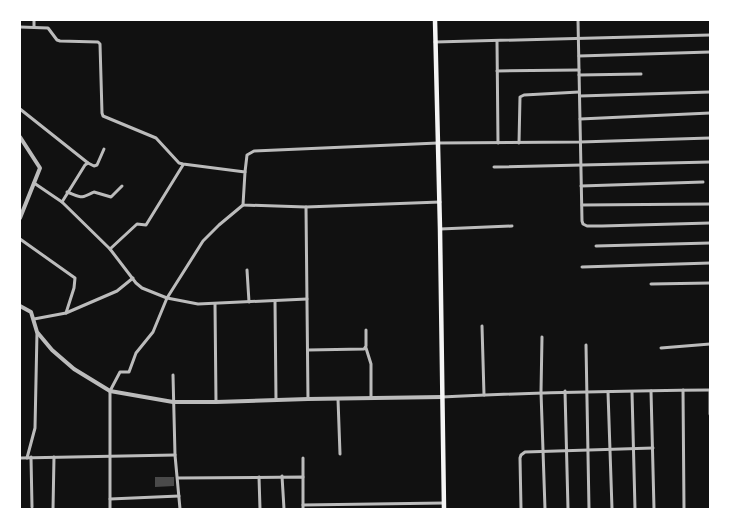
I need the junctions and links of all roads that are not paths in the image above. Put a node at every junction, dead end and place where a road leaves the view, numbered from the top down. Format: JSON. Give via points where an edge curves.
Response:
{"nodes":[{"id":1,"x":34,"y":20,"type":"edge"},
{"id":2,"x":435,"y":20,"type":"edge"},
{"id":3,"x":578,"y":20,"type":"edge"},
{"id":4,"x":20,"y":27,"type":"edge"},
{"id":5,"x":34,"y":27,"type":"junction"},
{"id":6,"x":710,"y":35,"type":"edge"},
{"id":7,"x":578,"y":40,"type":"junction"},
{"id":8,"x":497,"y":41,"type":"junction"},
{"id":9,"x":435,"y":42,"type":"junction"},
{"id":10,"x":710,"y":52,"type":"edge"},
{"id":11,"x":579,"y":56,"type":"junction"},
{"id":12,"x":579,"y":70,"type":"junction"},
{"id":13,"x":497,"y":71,"type":"junction"},
{"id":14,"x":641,"y":74,"type":"dead end"},
{"id":15,"x":579,"y":75,"type":"junction"},
{"id":16,"x":710,"y":92,"type":"edge"},
{"id":17,"x":580,"y":94,"type":"junction"},
{"id":18,"x":20,"y":109,"type":"edge"},
{"id":19,"x":710,"y":113,"type":"edge"},
{"id":20,"x":580,"y":118,"type":"junction"},
{"id":21,"x":20,"y":137,"type":"edge"},
{"id":22,"x":710,"y":138,"type":"edge"},
{"id":23,"x":519,"y":142,"type":"junction"},
{"id":24,"x":580,"y":142,"type":"junction"},
{"id":25,"x":438,"y":143,"type":"junction"},
{"id":26,"x":498,"y":143,"type":"junction"},
{"id":27,"x":104,"y":149,"type":"dead end"},
{"id":28,"x":710,"y":162,"type":"edge"},
{"id":29,"x":88,"y":163,"type":"junction"},
{"id":30,"x":183,"y":164,"type":"junction"},
{"id":31,"x":581,"y":164,"type":"junction"},
{"id":32,"x":494,"y":167,"type":"dead end"},
{"id":33,"x":245,"y":172,"type":"junction"},
{"id":34,"x":703,"y":182,"type":"dead end"},
{"id":35,"x":34,"y":183,"type":"junction"},
{"id":36,"x":122,"y":186,"type":"dead end"},
{"id":37,"x":581,"y":186,"type":"junction"},
{"id":38,"x":67,"y":192,"type":"junction"},
{"id":39,"x":62,"y":202,"type":"junction"},
{"id":40,"x":440,"y":202,"type":"junction"},
{"id":41,"x":710,"y":204,"type":"edge"},
{"id":42,"x":243,"y":205,"type":"junction"},
{"id":43,"x":582,"y":205,"type":"junction"},
{"id":44,"x":306,"y":207,"type":"junction"},
{"id":45,"x":20,"y":218,"type":"edge"},
{"id":46,"x":710,"y":223,"type":"edge"},
{"id":47,"x":512,"y":226,"type":"dead end"},
{"id":48,"x":440,"y":229,"type":"junction"},
{"id":49,"x":20,"y":239,"type":"edge"},
{"id":50,"x":710,"y":243,"type":"edge"},
{"id":51,"x":596,"y":246,"type":"dead end"},
{"id":52,"x":110,"y":249,"type":"junction"},
{"id":53,"x":710,"y":263,"type":"edge"},
{"id":54,"x":582,"y":266,"type":"dead end"},
{"id":55,"x":247,"y":270,"type":"dead end"},
{"id":56,"x":133,"y":278,"type":"junction"},
{"id":57,"x":710,"y":283,"type":"edge"},
{"id":58,"x":651,"y":284,"type":"dead end"},
{"id":59,"x":168,"y":298,"type":"junction"},
{"id":60,"x":307,"y":299,"type":"junction"},
{"id":61,"x":275,"y":301,"type":"junction"},
{"id":62,"x":249,"y":302,"type":"junction"},
{"id":63,"x":215,"y":304,"type":"junction"},
{"id":64,"x":20,"y":306,"type":"edge"},
{"id":65,"x":66,"y":313,"type":"junction"},
{"id":66,"x":34,"y":319,"type":"junction"},
{"id":67,"x":482,"y":326,"type":"dead end"},
{"id":68,"x":366,"y":330,"type":"dead end"},
{"id":69,"x":37,"y":332,"type":"junction"},
{"id":70,"x":542,"y":337,"type":"dead end"},
{"id":71,"x":710,"y":344,"type":"edge"},
{"id":72,"x":586,"y":346,"type":"dead end"},
{"id":73,"x":366,"y":348,"type":"junction"},
{"id":74,"x":662,"y":348,"type":"dead end"},
{"id":75,"x":308,"y":350,"type":"junction"},
{"id":76,"x":173,"y":375,"type":"dead end"},
{"id":77,"x":683,"y":390,"type":"junction"},
{"id":78,"x":710,"y":390,"type":"edge"},
{"id":79,"x":110,"y":391,"type":"junction"},
{"id":80,"x":565,"y":391,"type":"junction"},
{"id":81,"x":587,"y":391,"type":"junction"},
{"id":82,"x":651,"y":391,"type":"junction"},
{"id":83,"x":542,"y":392,"type":"junction"},
{"id":84,"x":608,"y":392,"type":"junction"},
{"id":85,"x":632,"y":392,"type":"junction"},
{"id":86,"x":484,"y":395,"type":"junction"},
{"id":87,"x":442,"y":397,"type":"junction"},
{"id":88,"x":371,"y":398,"type":"junction"},
{"id":89,"x":308,"y":399,"type":"junction"},
{"id":90,"x":338,"y":399,"type":"junction"},
{"id":91,"x":276,"y":400,"type":"junction"},
{"id":92,"x":174,"y":402,"type":"junction"},
{"id":93,"x":216,"y":402,"type":"junction"},
{"id":94,"x":710,"y":414,"type":"edge"},
{"id":95,"x":653,"y":448,"type":"junction"},
{"id":96,"x":588,"y":449,"type":"junction"},
{"id":97,"x":609,"y":449,"type":"junction"},
{"id":98,"x":634,"y":449,"type":"junction"},
{"id":99,"x":567,"y":450,"type":"junction"},
{"id":100,"x":544,"y":452,"type":"junction"},
{"id":101,"x":340,"y":454,"type":"dead end"},
{"id":102,"x":176,"y":455,"type":"junction"},
{"id":103,"x":110,"y":456,"type":"junction"},
{"id":104,"x":54,"y":457,"type":"junction"},
{"id":105,"x":20,"y":458,"type":"edge"},
{"id":106,"x":29,"y":458,"type":"junction"},
{"id":107,"x":303,"y":458,"type":"dead end"},
{"id":108,"x":282,"y":476,"type":"junction"},
{"id":109,"x":259,"y":477,"type":"junction"},
{"id":110,"x":303,"y":477,"type":"junction"},
{"id":111,"x":178,"y":478,"type":"junction"},
{"id":112,"x":179,"y":496,"type":"junction"},
{"id":113,"x":110,"y":499,"type":"junction"},
{"id":114,"x":444,"y":503,"type":"junction"},
{"id":115,"x":32,"y":507,"type":"dead end"},
{"id":116,"x":304,"y":507,"type":"edge"},
{"id":117,"x":53,"y":509,"type":"edge"},
{"id":118,"x":110,"y":509,"type":"edge"},
{"id":119,"x":180,"y":509,"type":"edge"},
{"id":120,"x":260,"y":509,"type":"edge"},
{"id":121,"x":284,"y":509,"type":"edge"},
{"id":122,"x":444,"y":509,"type":"edge"},
{"id":123,"x":521,"y":509,"type":"edge"},
{"id":124,"x":545,"y":509,"type":"edge"},
{"id":125,"x":568,"y":509,"type":"edge"},
{"id":126,"x":589,"y":509,"type":"edge"},
{"id":127,"x":612,"y":509,"type":"edge"},
{"id":128,"x":635,"y":509,"type":"edge"},
{"id":129,"x":654,"y":509,"type":"edge"},
{"id":130,"x":684,"y":509,"type":"edge"}],
"edges":[{"from":1,"to":5,"type":"street"},
{"from":2,"to":9,"type":"main road"},
{"from":3,"to":7,"type":"street"},
{"from":4,"to":5,"type":"street"},
{"from":5,"to":30,"type":"street","via":[[48,28],[60,41],[98,42],[103,115],[156,138]]},
{"from":6,"to":7,"type":"street"},
{"from":7,"to":8,"type":"street"},
{"from":7,"to":11,"type":"street"},
{"from":8,"to":9,"type":"street"},
{"from":8,"to":13,"type":"street"},
{"from":9,"to":25,"type":"main road"},
{"from":10,"to":11,"type":"street"},
{"from":11,"to":12,"type":"street"},
{"from":12,"to":13,"type":"street"},
{"from":12,"to":15,"type":"street"},
{"from":13,"to":26,"type":"street"},
{"from":14,"to":15,"type":"street"},
{"from":15,"to":17,"type":"street"},
{"from":16,"to":17,"type":"street"},
{"from":17,"to":20,"type":"street"},
{"from":17,"to":23,"type":"street","via":[[520,97]]},
{"from":18,"to":29,"type":"street"},
{"from":19,"to":20,"type":"street"},
{"from":20,"to":24,"type":"street"},
{"from":21,"to":35,"type":"street","via":[[40,168]]},
{"from":22,"to":24,"type":"street"},
{"from":23,"to":24,"type":"street"},
{"from":23,"to":26,"type":"street"},
{"from":24,"to":31,"type":"street"},
{"from":25,"to":26,"type":"street"},
{"from":25,"to":33,"type":"street","via":[[254,151],[247,155]]},
{"from":25,"to":40,"type":"main road"},
{"from":27,"to":29,"type":"street","via":[[97,165]]},
{"from":28,"to":31,"type":"street"},
{"from":29,"to":38,"type":"street"},
{"from":30,"to":33,"type":"street"},
{"from":30,"to":52,"type":"street","via":[[146,225],[137,224]]},
{"from":31,"to":32,"type":"street"},
{"from":31,"to":37,"type":"street"},
{"from":33,"to":42,"type":"street"},
{"from":34,"to":37,"type":"street"},
{"from":35,"to":39,"type":"street"},
{"from":35,"to":45,"type":"street"},
{"from":36,"to":38,"type":"street","via":[[111,196],[94,192],[81,198]]},
{"from":37,"to":43,"type":"street"},
{"from":38,"to":39,"type":"street"},
{"from":39,"to":52,"type":"street"},
{"from":40,"to":44,"type":"street"},
{"from":40,"to":48,"type":"main road"},
{"from":41,"to":43,"type":"street"},
{"from":42,"to":44,"type":"street"},
{"from":42,"to":59,"type":"street","via":[[203,242]]},
{"from":43,"to":46,"type":"street","via":[[582,221],[587,226]]},
{"from":44,"to":60,"type":"street"},
{"from":47,"to":48,"type":"street"},
{"from":48,"to":87,"type":"main road"},
{"from":49,"to":65,"type":"street","via":[[75,278]]},
{"from":50,"to":51,"type":"street"},
{"from":52,"to":56,"type":"street"},
{"from":53,"to":54,"type":"street"},
{"from":55,"to":62,"type":"street"},
{"from":56,"to":59,"type":"street","via":[[142,288]]},
{"from":56,"to":65,"type":"street","via":[[117,291]]},
{"from":57,"to":58,"type":"street"},
{"from":59,"to":63,"type":"street"},
{"from":59,"to":79,"type":"street","via":[[153,332],[136,353],[129,372],[120,372]]},
{"from":60,"to":61,"type":"street"},
{"from":60,"to":75,"type":"street"},
{"from":61,"to":62,"type":"street"},
{"from":61,"to":91,"type":"street"},
{"from":62,"to":63,"type":"street"},
{"from":63,"to":93,"type":"street"},
{"from":64,"to":66,"type":"street","via":[[31,312]]},
{"from":65,"to":66,"type":"street"},
{"from":66,"to":69,"type":"street"},
{"from":67,"to":86,"type":"street"},
{"from":68,"to":73,"type":"street"},
{"from":69,"to":79,"type":"street","via":[[62,360]]},
{"from":69,"to":106,"type":"street","via":[[34,428]]},
{"from":70,"to":83,"type":"street"},
{"from":71,"to":74,"type":"street"},
{"from":72,"to":81,"type":"street"},
{"from":73,"to":75,"type":"street"},
{"from":73,"to":88,"type":"street"},
{"from":75,"to":89,"type":"street"},
{"from":76,"to":92,"type":"street"},
{"from":77,"to":78,"type":"street"},
{"from":77,"to":82,"type":"street"},
{"from":77,"to":130,"type":"street"},
{"from":78,"to":94,"type":"street"},
{"from":79,"to":92,"type":"street"},
{"from":79,"to":103,"type":"street"},
{"from":80,"to":81,"type":"street"},
{"from":80,"to":83,"type":"street"},
{"from":80,"to":99,"type":"street"},
{"from":81,"to":84,"type":"street"},
{"from":81,"to":96,"type":"street"},
{"from":82,"to":85,"type":"street"},
{"from":82,"to":95,"type":"street"},
{"from":83,"to":86,"type":"street"},
{"from":83,"to":100,"type":"street"},
{"from":84,"to":85,"type":"street"},
{"from":84,"to":97,"type":"street"},
{"from":85,"to":98,"type":"street"},
{"from":86,"to":87,"type":"street"},
{"from":87,"to":88,"type":"street"},
{"from":87,"to":114,"type":"main road"},
{"from":88,"to":90,"type":"street"},
{"from":89,"to":90,"type":"street"},
{"from":89,"to":91,"type":"street"},
{"from":90,"to":101,"type":"street"},
{"from":91,"to":93,"type":"street"},
{"from":92,"to":93,"type":"street"},
{"from":92,"to":102,"type":"street"},
{"from":95,"to":98,"type":"street"},
{"from":95,"to":129,"type":"street"},
{"from":96,"to":97,"type":"street"},
{"from":96,"to":99,"type":"street"},
{"from":96,"to":126,"type":"street"},
{"from":97,"to":98,"type":"street"},
{"from":97,"to":127,"type":"street"},
{"from":98,"to":128,"type":"street"},
{"from":99,"to":100,"type":"street"},
{"from":99,"to":125,"type":"street"},
{"from":100,"to":123,"type":"street","via":[[521,455]]},
{"from":100,"to":124,"type":"street"},
{"from":102,"to":103,"type":"street"},
{"from":102,"to":111,"type":"street"},
{"from":103,"to":104,"type":"street"},
{"from":103,"to":113,"type":"street"},
{"from":104,"to":106,"type":"street"},
{"from":104,"to":117,"type":"street"},
{"from":105,"to":106,"type":"street"},
{"from":106,"to":115,"type":"street"},
{"from":107,"to":110,"type":"street"},
{"from":108,"to":109,"type":"street"},
{"from":108,"to":110,"type":"street"},
{"from":108,"to":121,"type":"street"},
{"from":109,"to":111,"type":"street"},
{"from":109,"to":120,"type":"street"},
{"from":110,"to":116,"type":"street"},
{"from":111,"to":112,"type":"street"},
{"from":112,"to":113,"type":"street"},
{"from":112,"to":119,"type":"street"},
{"from":113,"to":118,"type":"street"},
{"from":114,"to":116,"type":"street"},
{"from":114,"to":122,"type":"main road"}]}
